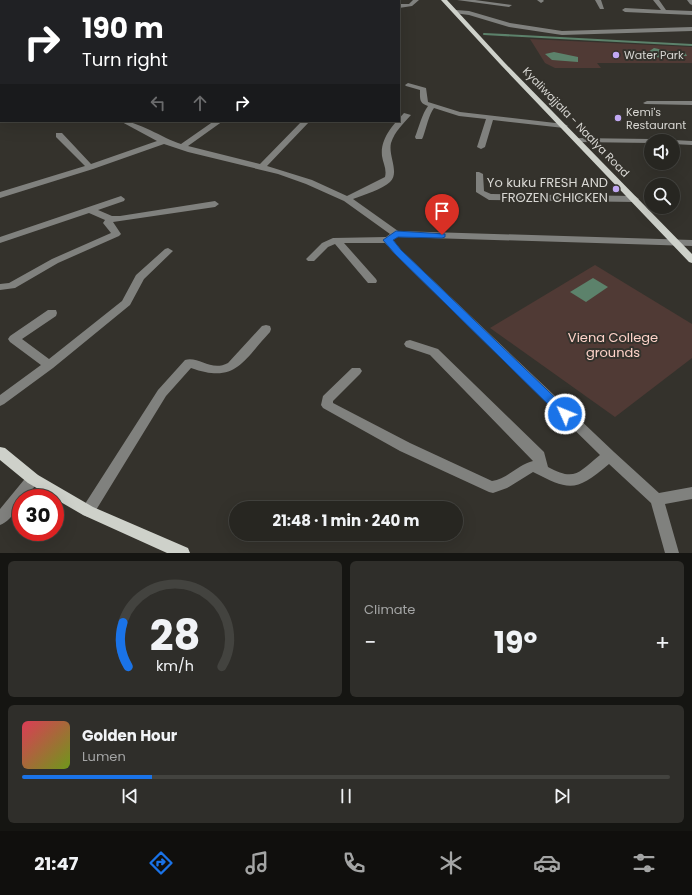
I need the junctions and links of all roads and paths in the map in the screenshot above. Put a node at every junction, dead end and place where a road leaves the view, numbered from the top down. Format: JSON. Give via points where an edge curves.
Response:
{"nodes":[{"id":1,"x":416,"y":0,"type":"edge"},
{"id":2,"x":444,"y":0,"type":"edge"},
{"id":3,"x":460,"y":0,"type":"edge"},
{"id":4,"x":598,"y":0,"type":"edge"},
{"id":5,"x":656,"y":0,"type":"edge"},
{"id":6,"x":690,"y":0,"type":"edge"},
{"id":7,"x":692,"y":3,"type":"edge"},
{"id":8,"x":509,"y":5,"type":"dead end"},
{"id":9,"x":400,"y":6,"type":"edge"},
{"id":10,"x":602,"y":8,"type":"dead end"},
{"id":11,"x":625,"y":10,"type":"dead end"},
{"id":12,"x":664,"y":11,"type":"junction"},
{"id":13,"x":456,"y":12,"type":"junction"},
{"id":14,"x":692,"y":13,"type":"edge"},
{"id":15,"x":692,"y":29,"type":"edge"},
{"id":16,"x":408,"y":85,"type":"dead end"},
{"id":17,"x":647,"y":103,"type":"dead end"},
{"id":18,"x":692,"y":103,"type":"edge"},
{"id":19,"x":432,"y":106,"type":"junction"},
{"id":20,"x":406,"y":115,"type":"dead end"},
{"id":21,"x":490,"y":118,"type":"junction"},
{"id":22,"x":126,"y":122,"type":"edge"},
{"id":23,"x":218,"y":122,"type":"edge"},
{"id":24,"x":305,"y":122,"type":"edge"},
{"id":25,"x":564,"y":126,"type":"junction"},
{"id":26,"x":59,"y":135,"type":"dead end"},
{"id":27,"x":419,"y":137,"type":"dead end"},
{"id":28,"x":578,"y":140,"type":"junction"},
{"id":29,"x":164,"y":141,"type":"junction"},
{"id":30,"x":644,"y":141,"type":"edge"},
{"id":31,"x":680,"y":142,"type":"edge"},
{"id":32,"x":692,"y":143,"type":"edge"},
{"id":33,"x":182,"y":147,"type":"junction"},
{"id":34,"x":481,"y":147,"type":"dead end"},
{"id":35,"x":90,"y":167,"type":"junction"},
{"id":36,"x":262,"y":168,"type":"junction"},
{"id":37,"x":479,"y":174,"type":"dead end"},
{"id":38,"x":0,"y":195,"type":"edge"},
{"id":39,"x":121,"y":199,"type":"dead end"},
{"id":40,"x":347,"y":199,"type":"junction"},
{"id":41,"x":635,"y":200,"type":"junction"},
{"id":42,"x":214,"y":204,"type":"dead end"},
{"id":43,"x":91,"y":210,"type":"junction"},
{"id":44,"x":110,"y":219,"type":"junction"},
{"id":45,"x":392,"y":237,"type":"junction"},
{"id":46,"x":0,"y":240,"type":"edge"},
{"id":47,"x":336,"y":240,"type":"junction"},
{"id":48,"x":675,"y":242,"type":"junction"},
{"id":49,"x":692,"y":243,"type":"edge"},
{"id":50,"x":168,"y":251,"type":"dead end"},
{"id":51,"x":310,"y":259,"type":"dead end"},
{"id":52,"x":692,"y":260,"type":"edge"},
{"id":53,"x":372,"y":281,"type":"dead end"},
{"id":54,"x":0,"y":287,"type":"edge"},
{"id":55,"x":52,"y":313,"type":"dead end"},
{"id":56,"x":266,"y":329,"type":"dead end"},
{"id":57,"x":410,"y":344,"type":"dead end"},
{"id":58,"x":49,"y":365,"type":"junction"},
{"id":59,"x":356,"y":371,"type":"dead end"},
{"id":60,"x":0,"y":401,"type":"edge"},
{"id":61,"x":0,"y":452,"type":"edge"},
{"id":62,"x":608,"y":456,"type":"junction"},
{"id":63,"x":542,"y":469,"type":"junction"},
{"id":64,"x":33,"y":479,"type":"junction"},
{"id":65,"x":692,"y":493,"type":"edge"},
{"id":66,"x":657,"y":500,"type":"junction"},
{"id":67,"x":88,"y":511,"type":"junction"},
{"id":68,"x":0,"y":519,"type":"edge"},
{"id":69,"x":183,"y":553,"type":"edge"},
{"id":70,"x":672,"y":553,"type":"edge"}],
"edges":[{"from":1,"to":9,"type":"street","via":[[410,5]]},
{"from":2,"to":13,"type":"main road","name":"Kyaliwajjala - Naalya Road"},
{"from":3,"to":8,"type":"street"},
{"from":4,"to":10,"type":"street"},
{"from":5,"to":12,"type":"street"},
{"from":6,"to":7,"type":"street"},
{"from":11,"to":12,"type":"street"},
{"from":12,"to":14,"type":"street"},
{"from":13,"to":15,"type":"street","via":[[469,13],[509,25],[562,33]]},
{"from":13,"to":25,"type":"main road","name":"Kyaliwajjala - Naalya Road"},
{"from":16,"to":19,"type":"street","via":[[424,89],[423,100]]},
{"from":17,"to":18,"type":"street"},
{"from":19,"to":21,"type":"street","via":[[459,114]]},
{"from":19,"to":27,"type":"street","via":[[427,112]]},
{"from":20,"to":40,"type":"street","via":[[394,129],[386,149],[385,158],[392,172],[391,176],[386,181]]},
{"from":21,"to":25,"type":"street"},
{"from":21,"to":34,"type":"street"},
{"from":22,"to":29,"type":"street"},
{"from":23,"to":33,"type":"street"},
{"from":24,"to":36,"type":"street"},
{"from":25,"to":28,"type":"main road","name":"Kyaliwajjala - Naalya Road"},
{"from":26,"to":35,"type":"street"},
{"from":28,"to":30,"type":"street"},
{"from":28,"to":41,"type":"main road","name":"Kyaliwajjala - Naalya Road"},
{"from":29,"to":33,"type":"street"},
{"from":29,"to":35,"type":"street"},
{"from":31,"to":32,"type":"street"},
{"from":33,"to":36,"type":"street"},
{"from":35,"to":38,"type":"street"},
{"from":36,"to":40,"type":"street","via":[[309,182]]},
{"from":37,"to":41,"type":"street","via":[[480,192],[489,197]]},
{"from":39,"to":43,"type":"street"},
{"from":40,"to":45,"type":"street"},
{"from":41,"to":48,"type":"main road","name":"Kyaliwajjala - Naalya Road"},
{"from":42,"to":44,"type":"street"},
{"from":43,"to":44,"type":"street"},
{"from":43,"to":46,"type":"street"},
{"from":44,"to":54,"type":"street","via":[[108,222],[116,234],[11,286]]},
{"from":45,"to":47,"type":"street"},
{"from":45,"to":48,"type":"street"},
{"from":45,"to":62,"type":"street","via":[[398,252]]},
{"from":47,"to":51,"type":"street","via":[[325,245]]},
{"from":47,"to":53,"type":"street"},
{"from":48,"to":49,"type":"street"},
{"from":48,"to":52,"type":"main road","name":"Kyaliwajjala - Naalya Road"},
{"from":50,"to":58,"type":"street","via":[[140,278],[126,303]]},
{"from":55,"to":58,"type":"street","via":[[14,338]]},
{"from":56,"to":67,"type":"street","via":[[226,370],[217,371],[189,363],[162,393]]},
{"from":57,"to":63,"type":"street","via":[[434,352],[539,456]]},
{"from":58,"to":60,"type":"street"},
{"from":59,"to":63,"type":"street","via":[[327,399],[327,405],[405,447],[492,487],[524,469],[533,466]]},
{"from":61,"to":64,"type":"main road"},
{"from":62,"to":63,"type":"street","via":[[580,478],[571,481],[562,480]]},
{"from":62,"to":66,"type":"street"},
{"from":64,"to":67,"type":"main road"},
{"from":64,"to":68,"type":"street"},
{"from":65,"to":66,"type":"street"},
{"from":66,"to":70,"type":"street"},
{"from":67,"to":69,"type":"main road"}]}
